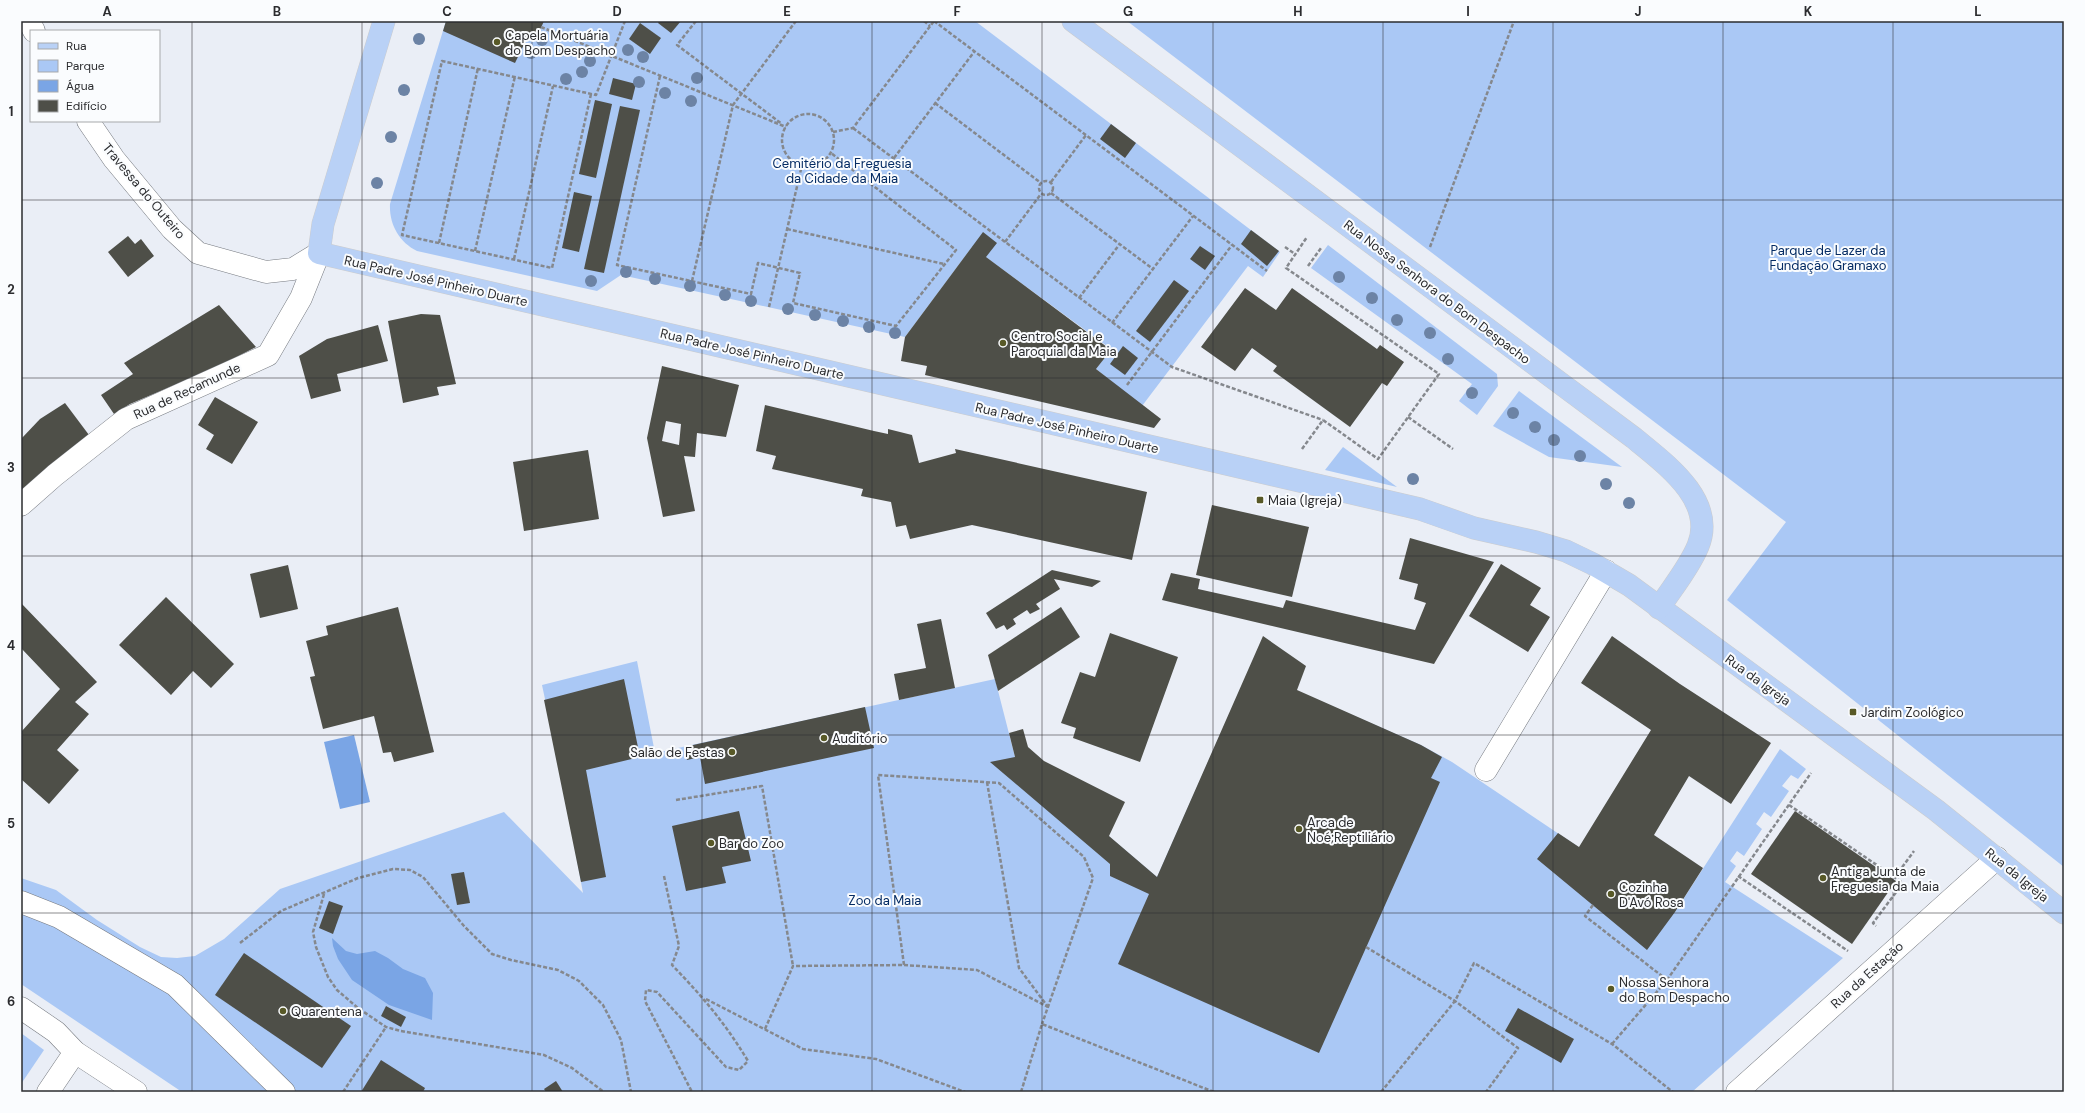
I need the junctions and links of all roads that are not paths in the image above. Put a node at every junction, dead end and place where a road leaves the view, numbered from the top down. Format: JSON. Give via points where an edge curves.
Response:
{"nodes":[{"id":1,"x":29,"y":21,"type":"edge"},
{"id":2,"x":384,"y":21,"type":"edge"},
{"id":3,"x":1073,"y":21,"type":"edge"},
{"id":4,"x":34,"y":30,"type":"edge"},
{"id":5,"x":89,"y":122,"type":"edge"},
{"id":6,"x":319,"y":253,"type":"junction"},
{"id":7,"x":21,"y":504,"type":"edge"},
{"id":8,"x":1420,"y":509,"type":"joint"},
{"id":9,"x":1606,"y":571,"type":"junction"},
{"id":10,"x":1659,"y":608,"type":"junction"},
{"id":11,"x":1486,"y":770,"type":"dead end"},
{"id":12,"x":1997,"y":858,"type":"junction"},
{"id":13,"x":21,"y":902,"type":"edge"},
{"id":14,"x":2064,"y":913,"type":"edge"},
{"id":15,"x":21,"y":1008,"type":"edge"},
{"id":16,"x":75,"y":1052,"type":"junction"},
{"id":17,"x":48,"y":1092,"type":"edge"},
{"id":18,"x":136,"y":1092,"type":"edge"},
{"id":19,"x":284,"y":1092,"type":"edge"},
{"id":20,"x":1737,"y":1092,"type":"edge"}],
"edges":[{"from":1,"to":4,"type":"street"},
{"from":2,"to":6,"type":"main road","via":[[322,224]]},
{"from":3,"to":10,"type":"main road","name":"Rua Nossa Senhora do Bom Despacho","via":[[1628,434],[1677,475],[1688,488],[1697,506],[1702,530],[1698,545]]},
{"from":5,"to":6,"type":"street","name":"Travessa do Outeiro","via":[[114,159],[172,229],[198,253],[266,272],[293,269]]},
{"from":6,"to":7,"type":"street","name":"Rua de Recamunde","via":[[301,298],[268,355],[126,419]]},
{"from":6,"to":8,"type":"main road","name":"Rua Padre José Pinheiro Duarte"},
{"from":8,"to":9,"type":"main road","name":"Rua da Igreja","via":[[1474,528],[1566,551]]},
{"from":9,"to":10,"type":"main road","name":"Rua da Igreja"},
{"from":9,"to":11,"type":"street"},
{"from":10,"to":12,"type":"main road","name":"Rua da Igreja","via":[[1936,810]]},
{"from":12,"to":14,"type":"main road","name":"Rua da Igreja"},
{"from":12,"to":20,"type":"street","name":"Rua da Estação"},
{"from":13,"to":19,"type":"street","via":[[59,917],[175,985]]},
{"from":15,"to":16,"type":"street","via":[[56,1032]]},
{"from":16,"to":17,"type":"street"},
{"from":16,"to":18,"type":"street"}]}
